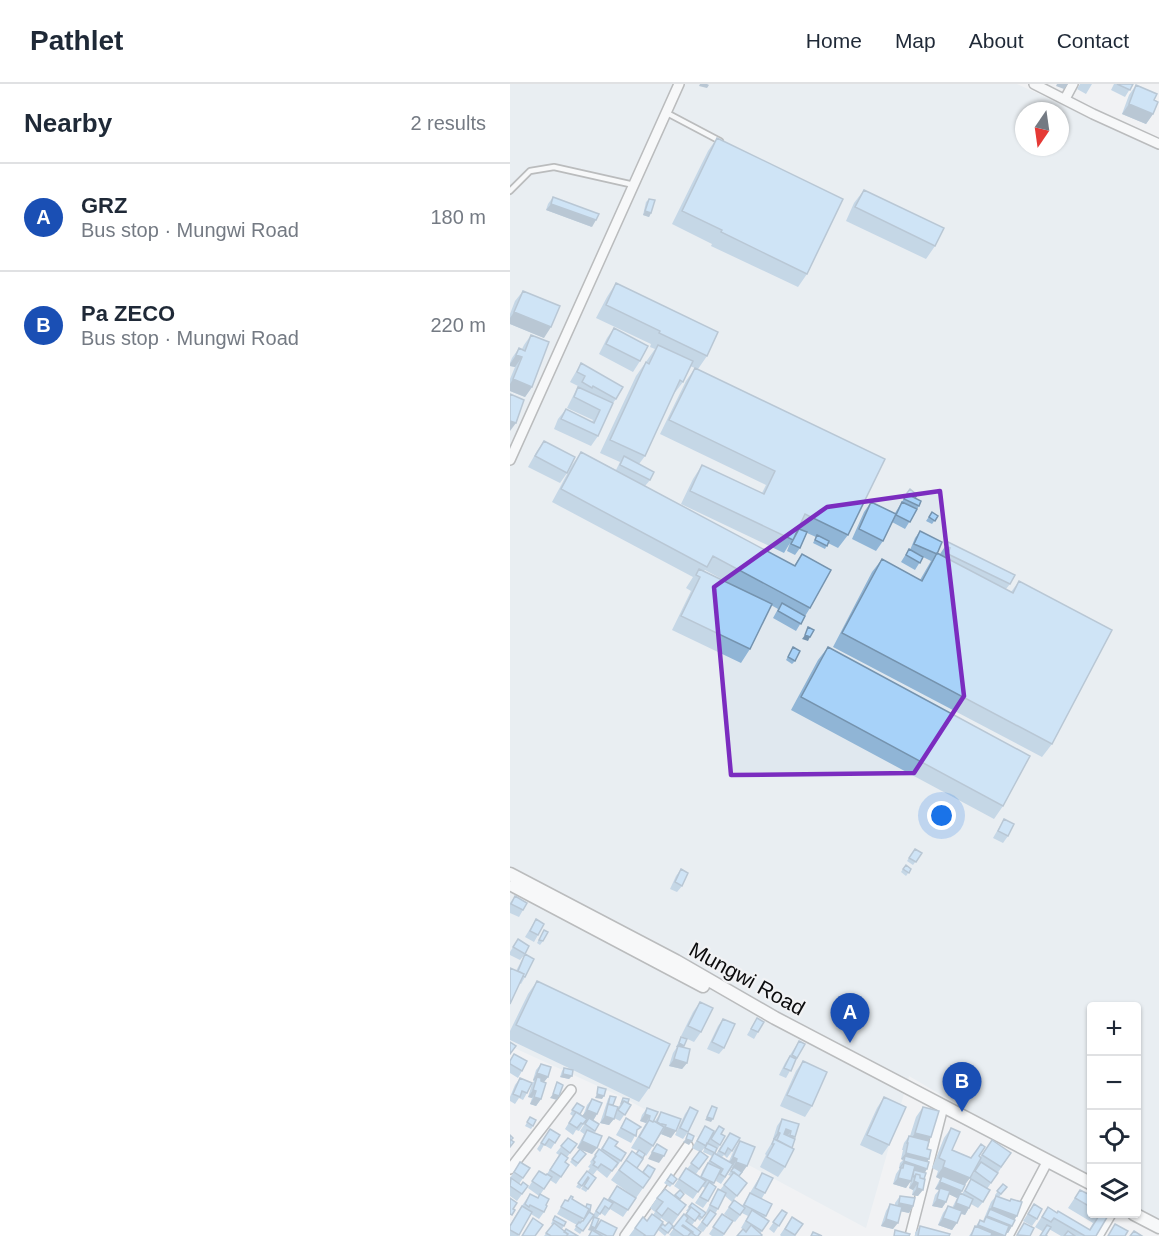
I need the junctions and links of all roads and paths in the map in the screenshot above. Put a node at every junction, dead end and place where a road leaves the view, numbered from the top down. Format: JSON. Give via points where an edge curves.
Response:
{"nodes":[{"id":1,"x":1034,"y":84,"type":"edge"},
{"id":2,"x":1073,"y":84,"type":"edge"},
{"id":3,"x":676,"y":85,"type":"edge"},
{"id":4,"x":1065,"y":99,"type":"junction"},
{"id":5,"x":666,"y":113,"type":"junction"},
{"id":6,"x":1158,"y":142,"type":"edge"},
{"id":7,"x":728,"y":144,"type":"edge"},
{"id":8,"x":634,"y":185,"type":"junction"},
{"id":9,"x":510,"y":191,"type":"edge"},
{"id":10,"x":510,"y":460,"type":"edge"},
{"id":11,"x":510,"y":874,"type":"edge"},
{"id":12,"x":510,"y":884,"type":"edge"},
{"id":13,"x":571,"y":1090,"type":"dead end"},
{"id":14,"x":942,"y":1111,"type":"junction"},
{"id":15,"x":688,"y":1146,"type":"dead end"},
{"id":16,"x":1045,"y":1166,"type":"junction"},
{"id":17,"x":510,"y":1169,"type":"edge"},
{"id":18,"x":1087,"y":1181,"type":"edge"},
{"id":19,"x":1087,"y":1188,"type":"edge"},
{"id":20,"x":1141,"y":1210,"type":"edge"},
{"id":21,"x":1109,"y":1218,"type":"edge"},
{"id":22,"x":1141,"y":1218,"type":"edge"},
{"id":23,"x":1159,"y":1220,"type":"edge"},
{"id":24,"x":1159,"y":1227,"type":"edge"},
{"id":25,"x":625,"y":1236,"type":"edge"},
{"id":26,"x":910,"y":1236,"type":"edge"},
{"id":27,"x":1008,"y":1236,"type":"edge"},
{"id":28,"x":1098,"y":1236,"type":"edge"}],
"edges":[{"from":1,"to":4,"type":"street"},
{"from":2,"to":4,"type":"street"},
{"from":3,"to":5,"type":"street"},
{"from":4,"to":6,"type":"street"},
{"from":5,"to":7,"type":"lane"},
{"from":5,"to":8,"type":"street"},
{"from":8,"to":9,"type":"lane","via":[[554,167],[530,171]]},
{"from":8,"to":10,"type":"street"},
{"from":11,"to":18,"type":"main road","name":"Mungwi Road"},
{"from":12,"to":14,"type":"main road","name":"Mungwi Road"},
{"from":13,"to":17,"type":"street"},
{"from":14,"to":16,"type":"main road","name":"Mungwi Road"},
{"from":14,"to":26,"type":"street"},
{"from":15,"to":25,"type":"street"},
{"from":16,"to":19,"type":"main road","name":"Mungwi Road"},
{"from":16,"to":27,"type":"street"},
{"from":20,"to":23,"type":"main road"},
{"from":21,"to":28,"type":"street"},
{"from":22,"to":24,"type":"main road"}]}
